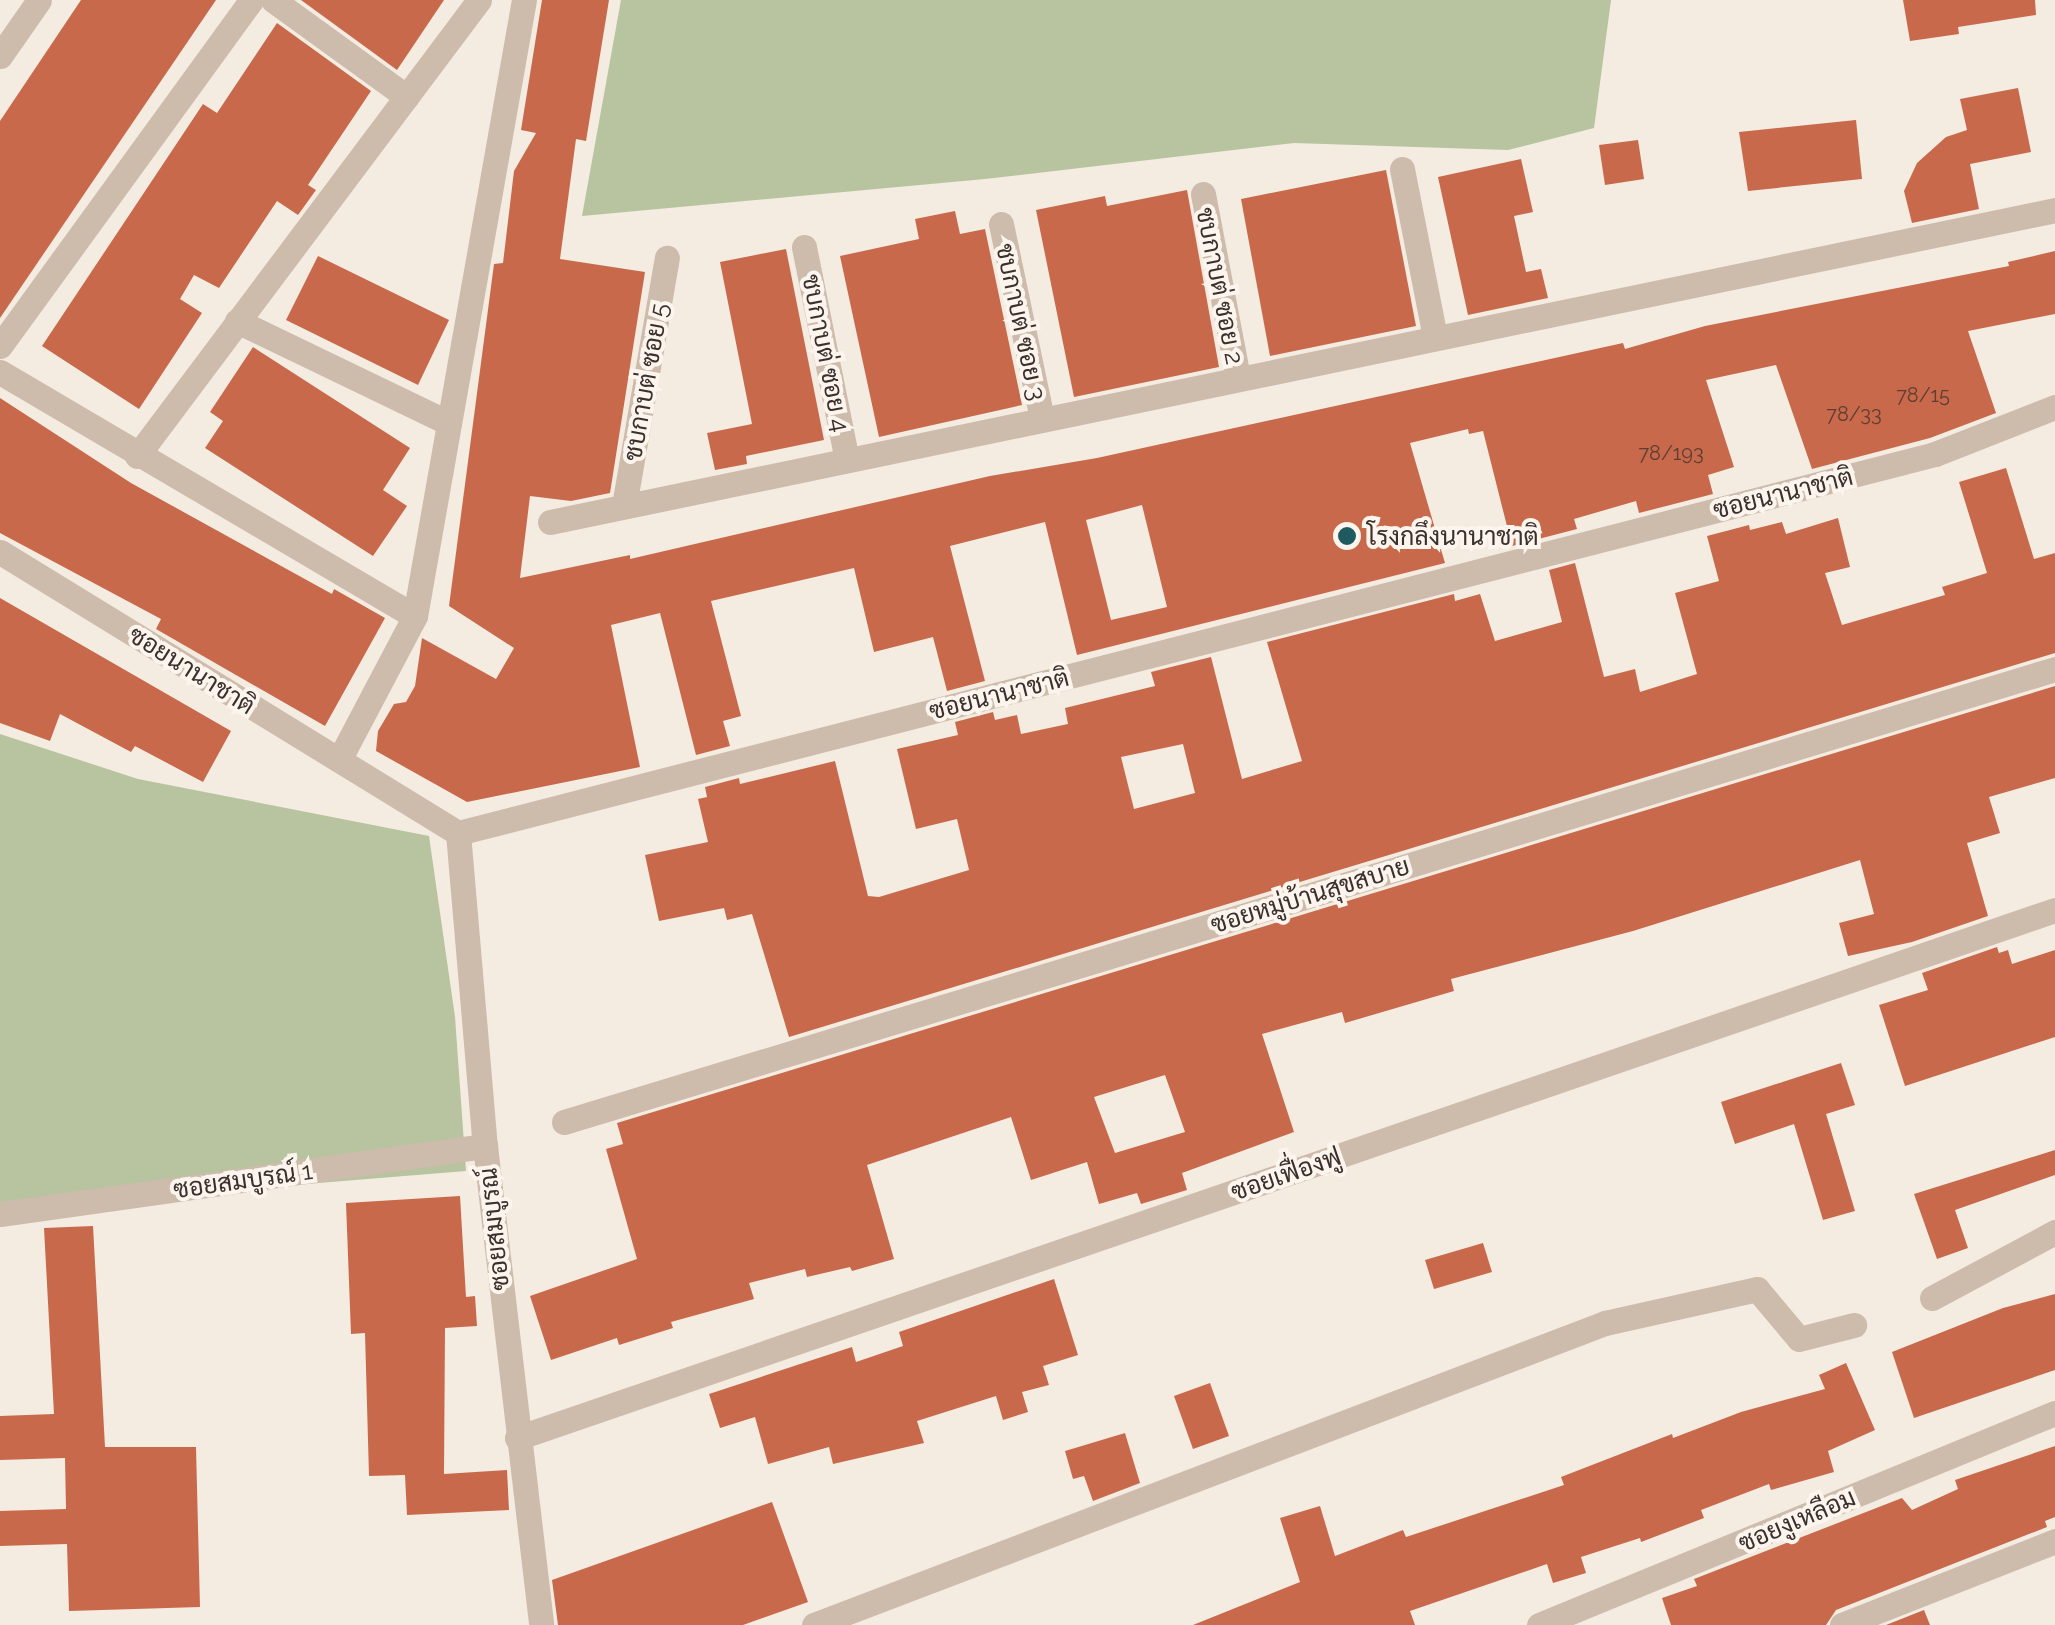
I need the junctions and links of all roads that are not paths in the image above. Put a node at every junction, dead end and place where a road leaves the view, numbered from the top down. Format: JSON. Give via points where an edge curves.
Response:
{"nodes":[{"id":1,"x":40,"y":0,"type":"edge"},
{"id":2,"x":250,"y":0,"type":"edge"},
{"id":3,"x":272,"y":0,"type":"edge"},
{"id":4,"x":480,"y":0,"type":"edge"},
{"id":5,"x":524,"y":0,"type":"edge"},
{"id":6,"x":0,"y":56,"type":"edge"},
{"id":7,"x":406,"y":97,"type":"junction"},
{"id":8,"x":1402,"y":169,"type":"dead end"},
{"id":9,"x":1203,"y":194,"type":"dead end"},
{"id":10,"x":2055,"y":210,"type":"edge"},
{"id":11,"x":1001,"y":224,"type":"dead end"},
{"id":12,"x":804,"y":247,"type":"dead end"},
{"id":13,"x":667,"y":258,"type":"dead end"},
{"id":14,"x":237,"y":321,"type":"junction"},
{"id":15,"x":1435,"y":336,"type":"junction"},
{"id":16,"x":0,"y":346,"type":"edge"},
{"id":17,"x":0,"y":372,"type":"edge"},
{"id":18,"x":1238,"y":378,"type":"junction"},
{"id":19,"x":2055,"y":407,"type":"edge"},
{"id":20,"x":1042,"y":419,"type":"junction"},
{"id":21,"x":449,"y":423,"type":"junction"},
{"id":22,"x":137,"y":456,"type":"junction"},
{"id":23,"x":848,"y":460,"type":"junction"},
{"id":24,"x":624,"y":506,"type":"junction"},
{"id":25,"x":550,"y":522,"type":"dead end"},
{"id":26,"x":0,"y":552,"type":"edge"},
{"id":27,"x":416,"y":616,"type":"junction"},
{"id":28,"x":2055,"y":669,"type":"edge"},
{"id":29,"x":340,"y":760,"type":"junction"},
{"id":30,"x":458,"y":833,"type":"junction"},
{"id":31,"x":2055,"y":910,"type":"edge"},
{"id":32,"x":564,"y":1122,"type":"dead end"},
{"id":33,"x":485,"y":1146,"type":"junction"},
{"id":34,"x":0,"y":1214,"type":"edge"},
{"id":35,"x":2055,"y":1232,"type":"edge"},
{"id":36,"x":1932,"y":1298,"type":"dead end"},
{"id":37,"x":1854,"y":1324,"type":"dead end"},
{"id":38,"x":2055,"y":1413,"type":"edge"},
{"id":39,"x":517,"y":1438,"type":"junction"},
{"id":40,"x":2055,"y":1541,"type":"edge"},
{"id":41,"x":541,"y":1625,"type":"edge"},
{"id":42,"x":814,"y":1625,"type":"edge"},
{"id":43,"x":1539,"y":1625,"type":"edge"},
{"id":44,"x":1842,"y":1625,"type":"edge"}],
"edges":[{"from":1,"to":6,"type":"street"},
{"from":2,"to":16,"type":"street"},
{"from":3,"to":7,"type":"street"},
{"from":4,"to":7,"type":"street"},
{"from":5,"to":21,"type":"street"},
{"from":7,"to":14,"type":"street"},
{"from":8,"to":15,"type":"street"},
{"from":9,"to":18,"type":"street","name":"ชบกาบต่ ซอย 2"},
{"from":10,"to":15,"type":"street"},
{"from":11,"to":20,"type":"street","name":"ชบกาบต่ ซอย 3"},
{"from":12,"to":23,"type":"street","name":"ชบกาบต่ ซอย 4"},
{"from":13,"to":24,"type":"street","name":"ชบกาบต่ ซอย 5"},
{"from":14,"to":21,"type":"street"},
{"from":14,"to":22,"type":"street"},
{"from":15,"to":18,"type":"street"},
{"from":17,"to":22,"type":"street"},
{"from":18,"to":20,"type":"street"},
{"from":19,"to":30,"type":"street","name":"ซอยนานาชาติ","via":[[1935,454]]},
{"from":20,"to":23,"type":"street"},
{"from":21,"to":27,"type":"street"},
{"from":22,"to":27,"type":"street"},
{"from":23,"to":24,"type":"street"},
{"from":24,"to":25,"type":"street"},
{"from":26,"to":29,"type":"street","name":"ซอยนานาชาติ"},
{"from":27,"to":29,"type":"street"},
{"from":28,"to":32,"type":"street","name":"ซอยหมู่บ้านสุขสบาย"},
{"from":29,"to":30,"type":"street","name":"ซอยนานาชาติ"},
{"from":30,"to":33,"type":"street","name":"ซอยสมบูรณ์"},
{"from":31,"to":39,"type":"street","name":"ซอยเฟื่องฟู"},
{"from":33,"to":34,"type":"street","name":"ซอยสมบูรณ์ 1"},
{"from":33,"to":39,"type":"street","name":"ซอยสมบูรณ์"},
{"from":35,"to":36,"type":"street"},
{"from":37,"to":42,"type":"street","via":[[1799,1339],[1756,1289],[1605,1323]]},
{"from":38,"to":43,"type":"street","name":"ซอยงูเหลือม"},
{"from":39,"to":41,"type":"street","name":"ซอยสมบูรณ์"},
{"from":40,"to":44,"type":"street"}]}
